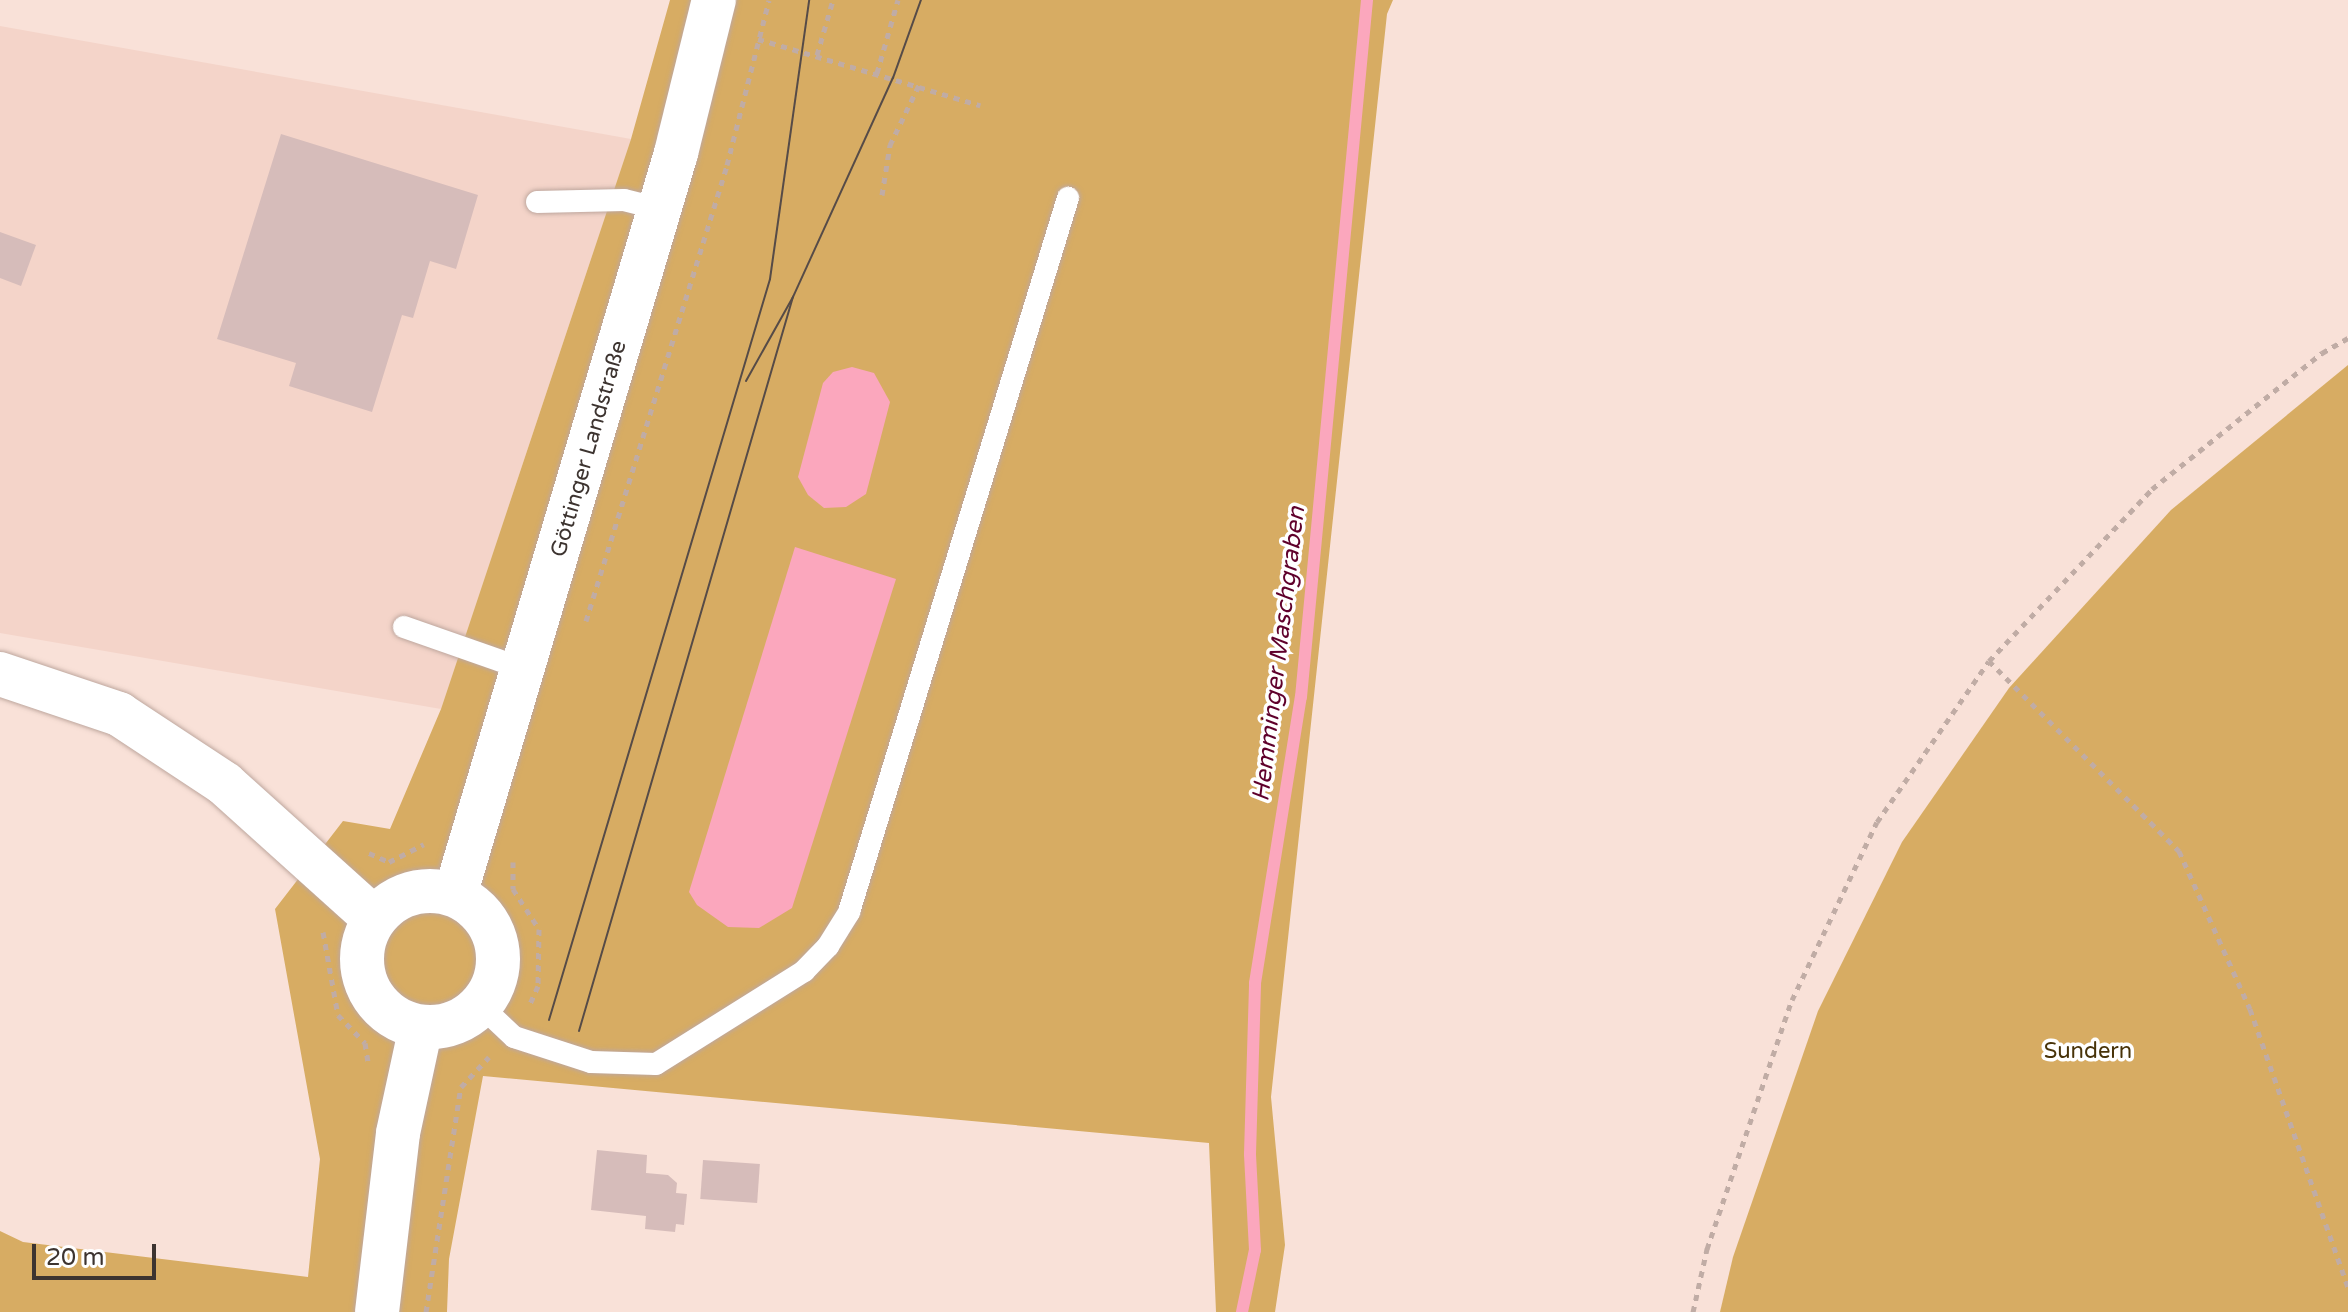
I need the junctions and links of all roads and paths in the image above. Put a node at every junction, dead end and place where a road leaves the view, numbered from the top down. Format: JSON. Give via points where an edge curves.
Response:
{"nodes":[{"id":1,"x":769,"y":0,"type":"edge"},
{"id":2,"x":833,"y":0,"type":"edge"},
{"id":3,"x":898,"y":0,"type":"edge"},
{"id":4,"x":710,"y":15,"type":"edge"},
{"id":5,"x":757,"y":39,"type":"junction"},
{"id":6,"x":817,"y":55,"type":"junction"},
{"id":7,"x":877,"y":73,"type":"junction"},
{"id":8,"x":919,"y":85,"type":"junction"},
{"id":9,"x":980,"y":105,"type":"dead end"},
{"id":10,"x":882,"y":195,"type":"dead end"},
{"id":11,"x":1068,"y":198,"type":"dead end"},
{"id":12,"x":537,"y":202,"type":"dead end"},
{"id":13,"x":659,"y":209,"type":"junction"},
{"id":14,"x":2348,"y":338,"type":"edge"},
{"id":15,"x":404,"y":627,"type":"dead end"},
{"id":16,"x":583,"y":631,"type":"dead end"},
{"id":17,"x":1989,"y":661,"type":"junction"},
{"id":18,"x":524,"y":669,"type":"junction"},
{"id":19,"x":0,"y":674,"type":"edge"},
{"id":20,"x":472,"y":845,"type":"junction"},
{"id":21,"x":333,"y":883,"type":"junction"},
{"id":22,"x":455,"y":895,"type":"junction"},
{"id":23,"x":374,"y":918,"type":"junction"},
{"id":24,"x":480,"y":1005,"type":"junction"},
{"id":25,"x":421,"y":1027,"type":"junction"},
{"id":26,"x":514,"y":1037,"type":"junction"},
{"id":27,"x":410,"y":1082,"type":"junction"},
{"id":28,"x":460,"y":1094,"type":"junction"},
{"id":29,"x":2348,"y":1288,"type":"edge"},
{"id":30,"x":377,"y":1312,"type":"edge"},
{"id":31,"x":426,"y":1312,"type":"edge"},
{"id":32,"x":1693,"y":1312,"type":"edge"}],
"edges":[{"from":1,"to":5,"type":"path"},
{"from":2,"to":6,"type":"path"},
{"from":3,"to":7,"type":"path"},
{"from":4,"to":5,"type":"path"},
{"from":4,"to":13,"type":"street","name":"Göttinger Landstraße"},
{"from":5,"to":6,"type":"path"},
{"from":5,"to":16,"type":"path","via":[[727,165]]},
{"from":6,"to":7,"type":"path"},
{"from":7,"to":8,"type":"path"},
{"from":8,"to":9,"type":"path"},
{"from":8,"to":10,"type":"path","via":[[890,145]]},
{"from":11,"to":26,"type":"lane","via":[[849,912],[828,946],[804,971],[656,1064],[591,1062]]},
{"from":12,"to":13,"type":"lane","via":[[624,200]]},
{"from":13,"to":18,"type":"street","name":"Göttinger Landstraße"},
{"from":14,"to":17,"type":"path","via":[[2152,489]]},
{"from":15,"to":18,"type":"lane"},
{"from":17,"to":29,"type":"path","via":[[2179,851],[2250,1009]]},
{"from":17,"to":32,"type":"path","via":[[1877,822],[1792,1000],[1707,1249]]},
{"from":18,"to":20,"type":"street","name":"Göttinger Landstraße"},
{"from":19,"to":21,"type":"street","via":[[119,714],[225,784]]},
{"from":20,"to":21,"type":"path","via":[[434,834],[417,851],[389,862],[362,849]]},
{"from":20,"to":22,"type":"street","name":"Göttinger Landstraße"},
{"from":20,"to":26,"type":"path","via":[[513,855],[513,889],[539,929],[538,986]]},
{"from":21,"to":23,"type":"street"},
{"from":21,"to":27,"type":"path","via":[[307,913],[322,927],[338,1015],[365,1043],[370,1073]]},
{"from":22,"to":23,"type":"street","via":[[418,891],[400,897]]},
{"from":22,"to":24,"type":"street","via":[[488,922],[497,943],[493,986]]},
{"from":23,"to":25,"type":"street","via":[[362,946],[362,974],[374,999],[395,1018]]},
{"from":24,"to":25,"type":"street","via":[[443,1026]]},
{"from":24,"to":26,"type":"lane"},
{"from":25,"to":27,"type":"street"},
{"from":26,"to":28,"type":"path","via":[[468,1073]]},
{"from":27,"to":28,"type":"path"},
{"from":27,"to":30,"type":"street","via":[[398,1133]]},
{"from":28,"to":31,"type":"path"}]}
